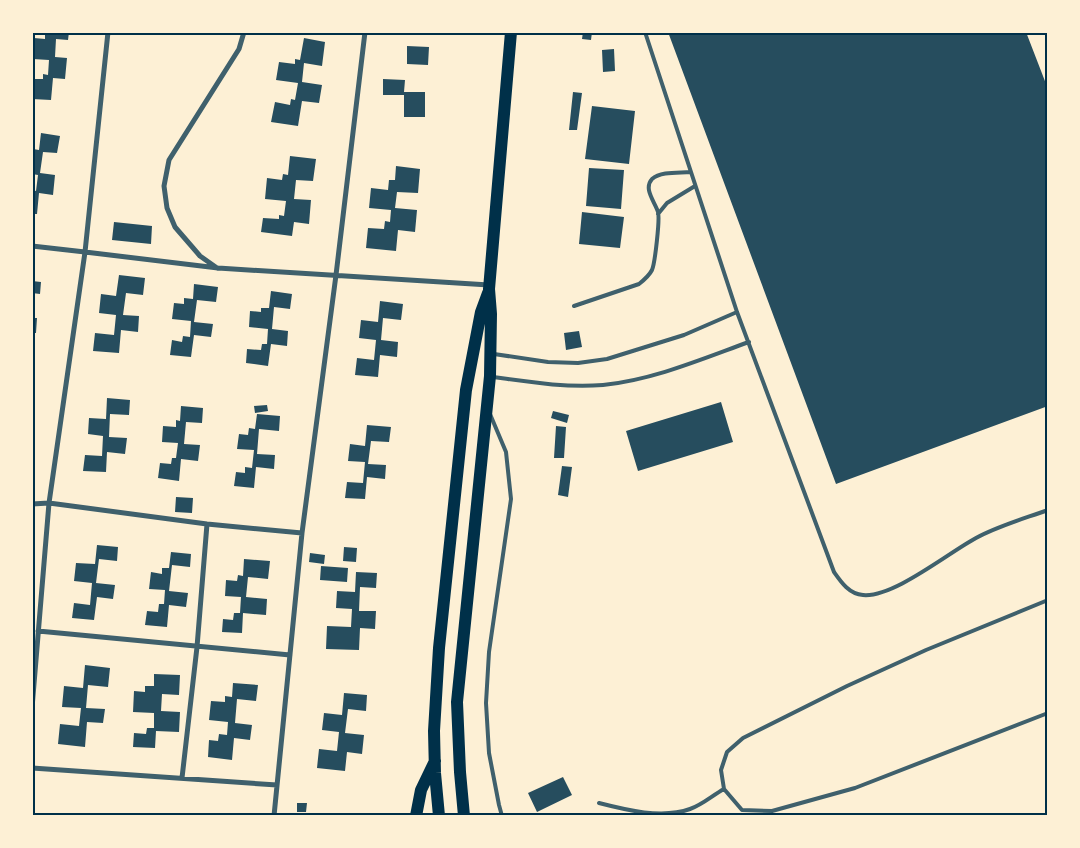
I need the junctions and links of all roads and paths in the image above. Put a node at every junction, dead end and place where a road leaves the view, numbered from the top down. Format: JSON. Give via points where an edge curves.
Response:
{"nodes":[{"id":1,"x":108,"y":32,"type":"edge"},
{"id":2,"x":244,"y":32,"type":"edge"},
{"id":3,"x":365,"y":32,"type":"edge"},
{"id":4,"x":511,"y":32,"type":"edge"},
{"id":5,"x":645,"y":32,"type":"edge"},
{"id":6,"x":690,"y":172,"type":"junction"},
{"id":7,"x":695,"y":186,"type":"junction"},
{"id":8,"x":658,"y":214,"type":"junction"},
{"id":9,"x":32,"y":246,"type":"edge"},
{"id":10,"x":85,"y":252,"type":"junction"},
{"id":11,"x":218,"y":268,"type":"junction"},
{"id":12,"x":336,"y":275,"type":"junction"},
{"id":13,"x":490,"y":287,"type":"junction"},
{"id":14,"x":574,"y":306,"type":"dead end"},
{"id":15,"x":737,"y":312,"type":"junction"},
{"id":16,"x":748,"y":342,"type":"junction"},
{"id":17,"x":491,"y":353,"type":"junction"},
{"id":18,"x":490,"y":376,"type":"junction"},
{"id":19,"x":487,"y":406,"type":"junction"},
{"id":20,"x":49,"y":503,"type":"junction"},
{"id":21,"x":32,"y":504,"type":"edge"},
{"id":22,"x":1048,"y":510,"type":"edge"},
{"id":23,"x":207,"y":524,"type":"junction"},
{"id":24,"x":302,"y":533,"type":"junction"},
{"id":25,"x":1048,"y":600,"type":"edge"},
{"id":26,"x":38,"y":631,"type":"junction"},
{"id":27,"x":198,"y":647,"type":"junction"},
{"id":28,"x":290,"y":655,"type":"junction"},
{"id":29,"x":32,"y":708,"type":"edge"},
{"id":30,"x":1048,"y":712,"type":"edge"},
{"id":31,"x":434,"y":761,"type":"junction"},
{"id":32,"x":32,"y":768,"type":"edge"},
{"id":33,"x":182,"y":778,"type":"junction"},
{"id":34,"x":276,"y":785,"type":"junction"},
{"id":35,"x":724,"y":789,"type":"junction"},
{"id":36,"x":599,"y":802,"type":"dead end"},
{"id":37,"x":464,"y":813,"type":"edge"},
{"id":38,"x":742,"y":813,"type":"edge"},
{"id":39,"x":274,"y":816,"type":"edge"},
{"id":40,"x":416,"y":816,"type":"edge"},
{"id":41,"x":439,"y":816,"type":"edge"},
{"id":42,"x":502,"y":816,"type":"edge"}],
"edges":[{"from":1,"to":10,"type":"street"},
{"from":2,"to":11,"type":"street","via":[[239,49],[169,160],[164,186],[167,208],[175,227],[200,256]]},
{"from":3,"to":12,"type":"street"},
{"from":4,"to":13,"type":"main road"},
{"from":5,"to":6,"type":"lane"},
{"from":6,"to":7,"type":"lane"},
{"from":6,"to":8,"type":"lane","via":[[653,178],[649,193]]},
{"from":7,"to":8,"type":"lane","via":[[667,203]]},
{"from":7,"to":15,"type":"lane"},
{"from":8,"to":14,"type":"lane","via":[[655,261],[647,277],[639,284]]},
{"from":9,"to":10,"type":"street"},
{"from":10,"to":11,"type":"street"},
{"from":10,"to":20,"type":"street"},
{"from":11,"to":12,"type":"street"},
{"from":12,"to":13,"type":"street"},
{"from":12,"to":24,"type":"street"},
{"from":13,"to":17,"type":"main road"},
{"from":13,"to":31,"type":"main road","via":[[481,312],[466,390],[439,648]]},
{"from":15,"to":16,"type":"lane"},
{"from":15,"to":17,"type":"lane","via":[[684,335],[607,359],[578,363],[548,362]]},
{"from":16,"to":18,"type":"lane","via":[[684,366],[602,385],[543,384]]},
{"from":16,"to":22,"type":"lane","via":[[834,572],[846,589],[862,595],[883,592],[980,536]]},
{"from":17,"to":18,"type":"main road"},
{"from":18,"to":19,"type":"main road"},
{"from":19,"to":37,"type":"main road","via":[[457,702]]},
{"from":19,"to":42,"type":"lane","via":[[506,452],[511,499],[489,652],[486,703],[489,753]]},
{"from":20,"to":21,"type":"street"},
{"from":20,"to":23,"type":"street"},
{"from":20,"to":26,"type":"street"},
{"from":23,"to":24,"type":"street"},
{"from":23,"to":27,"type":"street"},
{"from":24,"to":28,"type":"street"},
{"from":25,"to":35,"type":"lane","via":[[926,650],[743,738],[727,752],[721,770]]},
{"from":26,"to":27,"type":"street"},
{"from":26,"to":29,"type":"street"},
{"from":27,"to":28,"type":"street"},
{"from":27,"to":33,"type":"street"},
{"from":28,"to":34,"type":"street"},
{"from":30,"to":38,"type":"lane","via":[[855,788],[772,811]]},
{"from":31,"to":40,"type":"main road","via":[[421,790]]},
{"from":31,"to":41,"type":"main road"},
{"from":32,"to":33,"type":"street"},
{"from":33,"to":34,"type":"street"},
{"from":34,"to":39,"type":"street"},
{"from":35,"to":36,"type":"lane","via":[[690,809],[666,813],[636,812]]},
{"from":35,"to":38,"type":"lane"}]}
